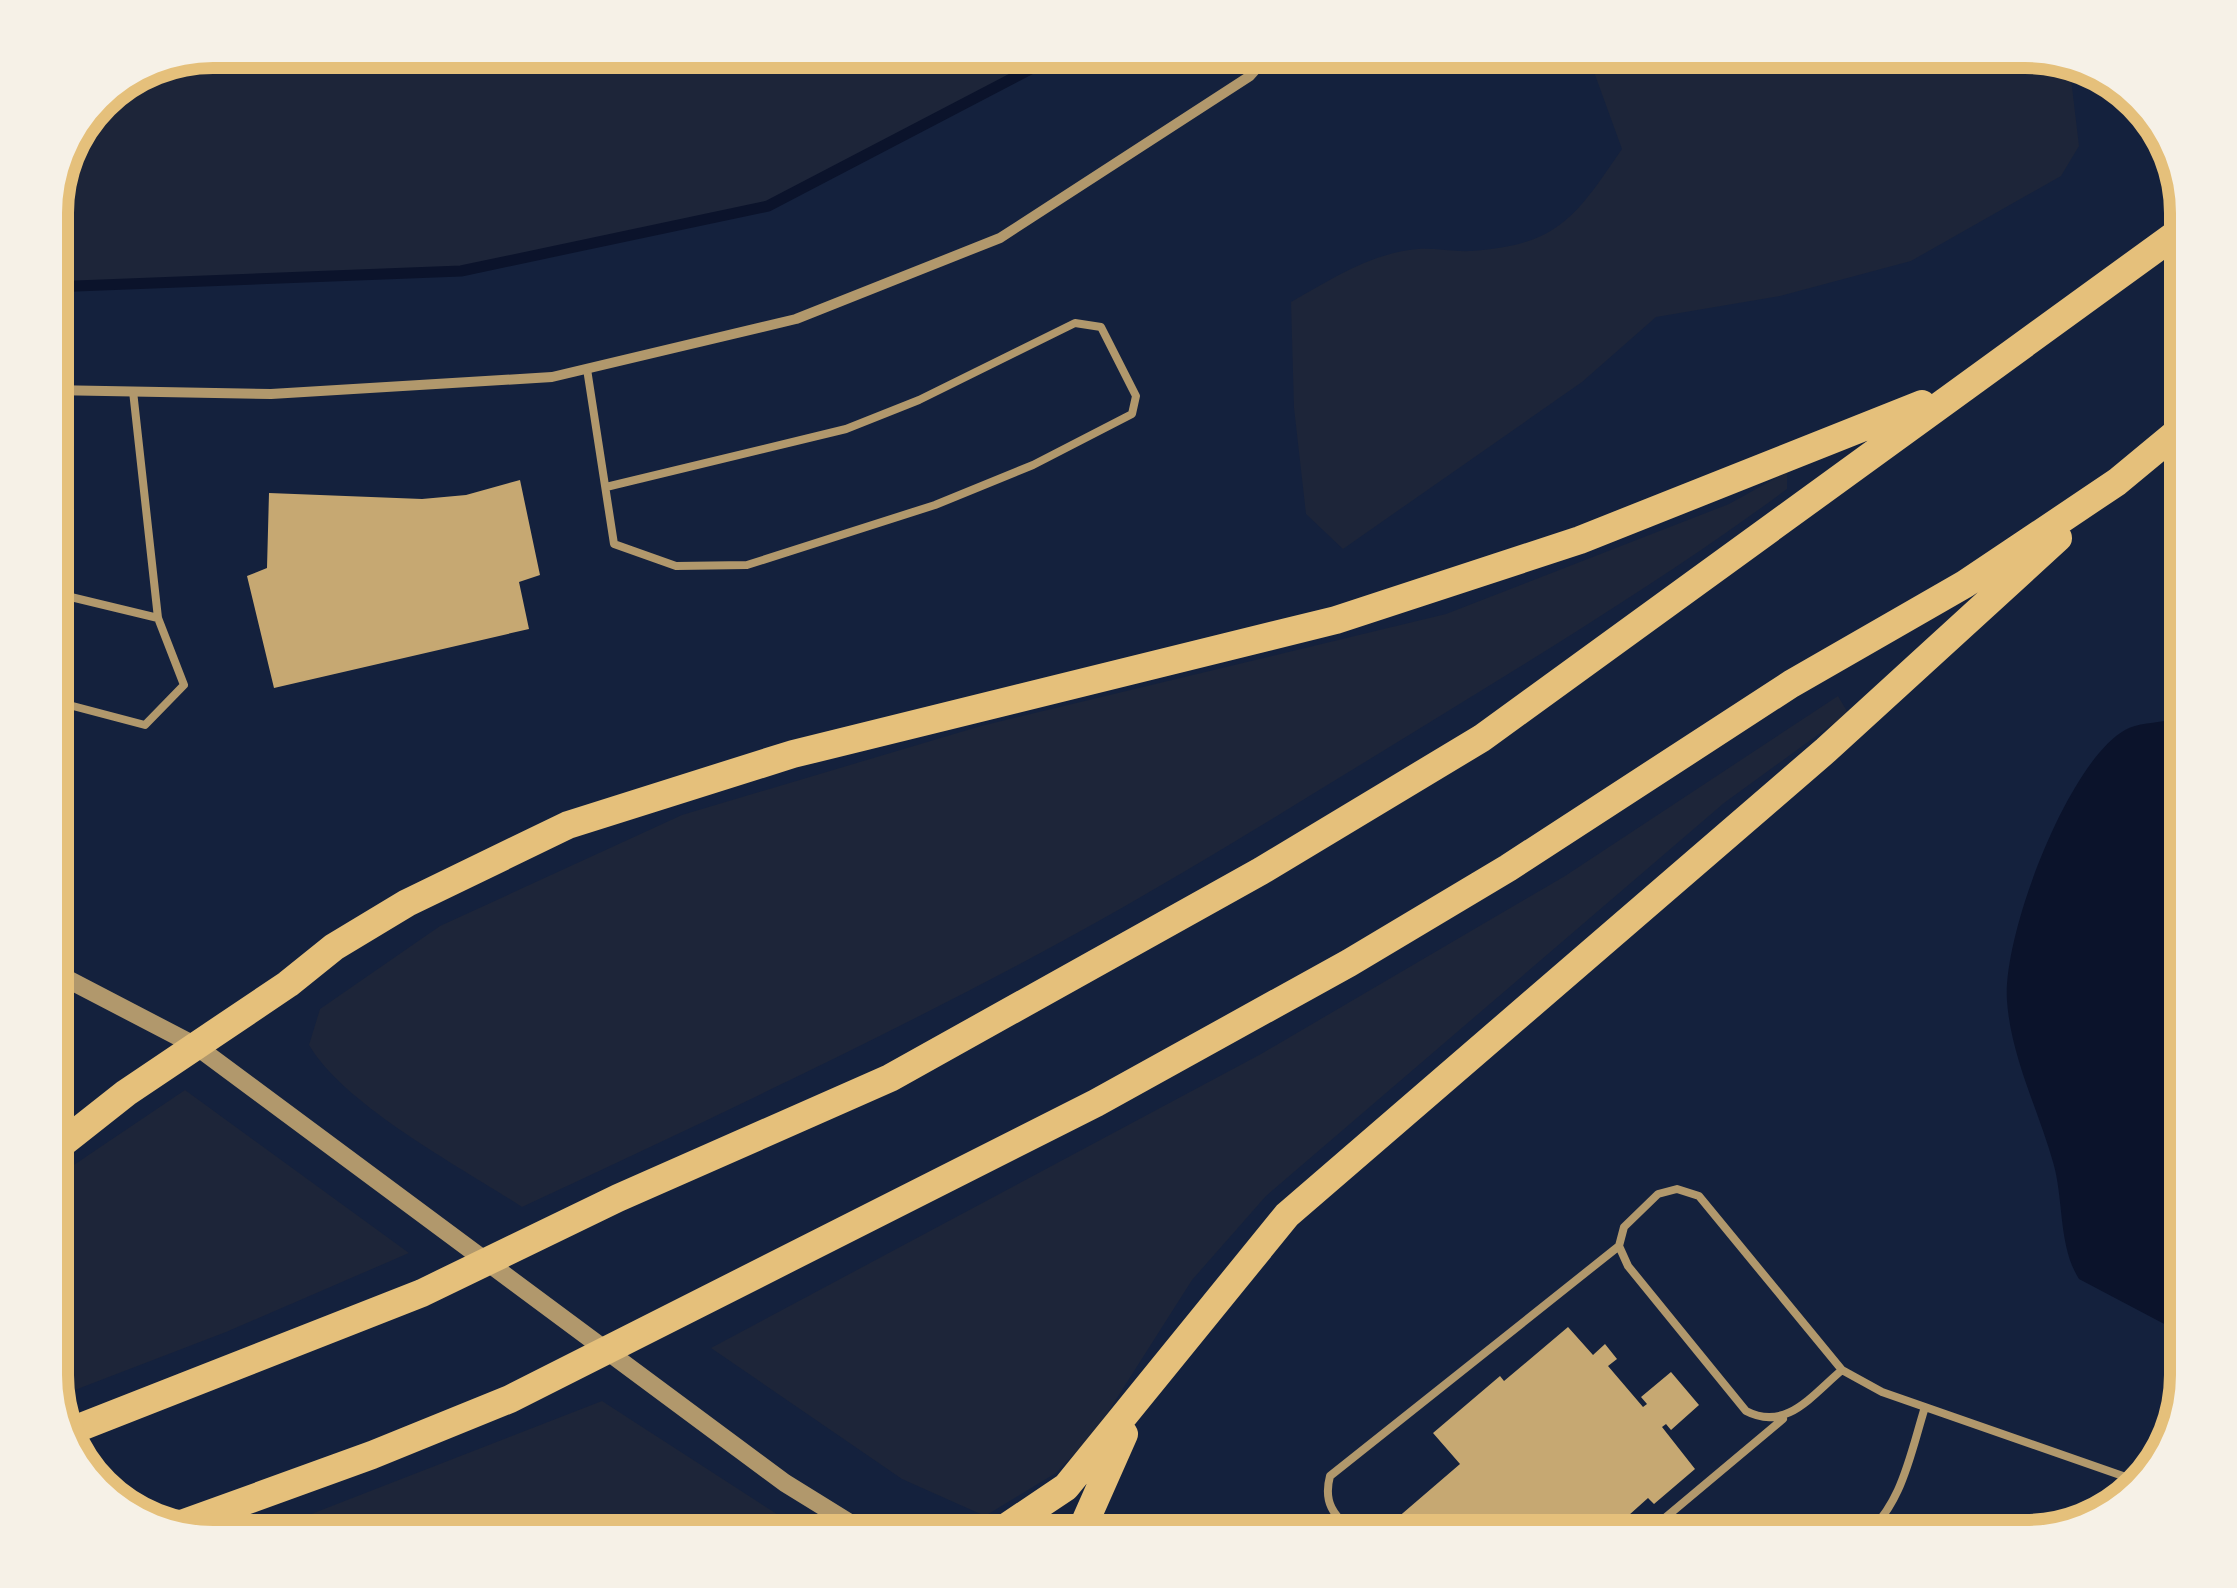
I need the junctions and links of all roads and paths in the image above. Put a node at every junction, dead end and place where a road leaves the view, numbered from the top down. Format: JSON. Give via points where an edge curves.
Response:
{"nodes":[{"id":1,"x":1257,"y":68,"type":"edge"},
{"id":2,"x":2170,"y":238,"type":"edge"},
{"id":3,"x":587,"y":368,"type":"junction"},
{"id":4,"x":1960,"y":389,"type":"junction"},
{"id":5,"x":68,"y":390,"type":"edge"},
{"id":6,"x":133,"y":392,"type":"junction"},
{"id":7,"x":2170,"y":438,"type":"edge"},
{"id":8,"x":2117,"y":482,"type":"junction"},
{"id":9,"x":606,"y":487,"type":"junction"},
{"id":10,"x":68,"y":596,"type":"edge"},
{"id":11,"x":158,"y":618,"type":"junction"},
{"id":12,"x":68,"y":705,"type":"edge"},
{"id":13,"x":68,"y":979,"type":"edge"},
{"id":14,"x":196,"y":1046,"type":"junction"},
{"id":15,"x":68,"y":1141,"type":"edge"},
{"id":16,"x":1619,"y":1246,"type":"junction"},
{"id":17,"x":1842,"y":1370,"type":"junction"},
{"id":18,"x":1146,"y":1390,"type":"junction"},
{"id":19,"x":1924,"y":1407,"type":"junction"},
{"id":20,"x":1783,"y":1419,"type":"junction"},
{"id":21,"x":78,"y":1428,"type":"edge"},
{"id":22,"x":2127,"y":1478,"type":"edge"},
{"id":23,"x":196,"y":1519,"type":"edge"},
{"id":24,"x":845,"y":1520,"type":"edge"},
{"id":25,"x":1017,"y":1520,"type":"edge"},
{"id":26,"x":1085,"y":1520,"type":"edge"},
{"id":27,"x":1340,"y":1520,"type":"edge"},
{"id":28,"x":1663,"y":1520,"type":"edge"},
{"id":29,"x":1884,"y":1520,"type":"edge"}],
"edges":[{"from":1,"to":3,"type":"street","via":[[1000,238],[796,318]]},
{"from":2,"to":4,"type":"highway"},
{"from":3,"to":6,"type":"street","via":[[552,377],[271,394]]},
{"from":3,"to":9,"type":"lane"},
{"from":4,"to":14,"type":"highway","via":[[1580,540],[1336,620],[793,754],[568,824],[406,903]]},
{"from":4,"to":21,"type":"highway","via":[[1482,738],[1262,871],[907,1068],[422,1293]]},
{"from":5,"to":6,"type":"street"},
{"from":6,"to":11,"type":"lane"},
{"from":7,"to":8,"type":"highway"},
{"from":8,"to":18,"type":"highway","via":[[1826,750],[1287,1215]]},
{"from":8,"to":23,"type":"highway","via":[[1508,868],[1096,1103],[510,1400]]},
{"from":9,"to":9,"type":"lane","via":[[614,544],[676,566],[748,564],[936,505],[1033,465],[1132,414],[1136,396],[1101,327],[1076,322],[919,400],[846,428]]},
{"from":10,"to":11,"type":"lane"},
{"from":11,"to":12,"type":"lane","via":[[184,684],[145,725]]},
{"from":13,"to":14,"type":"street"},
{"from":14,"to":15,"type":"highway"},
{"from":14,"to":24,"type":"street","via":[[786,1483]]},
{"from":16,"to":17,"type":"lane","via":[[1624,1226],[1658,1194],[1677,1189],[1699,1196]]},
{"from":16,"to":20,"type":"lane","via":[[1628,1266],[1746,1411],[1762,1420]]},
{"from":16,"to":27,"type":"lane","via":[[1330,1476],[1325,1494]]},
{"from":17,"to":19,"type":"lane"},
{"from":17,"to":20,"type":"lane"},
{"from":18,"to":25,"type":"highway","via":[[1066,1487]]},
{"from":18,"to":26,"type":"highway"},
{"from":19,"to":22,"type":"lane"},
{"from":19,"to":29,"type":"lane"},
{"from":20,"to":28,"type":"lane"}]}
